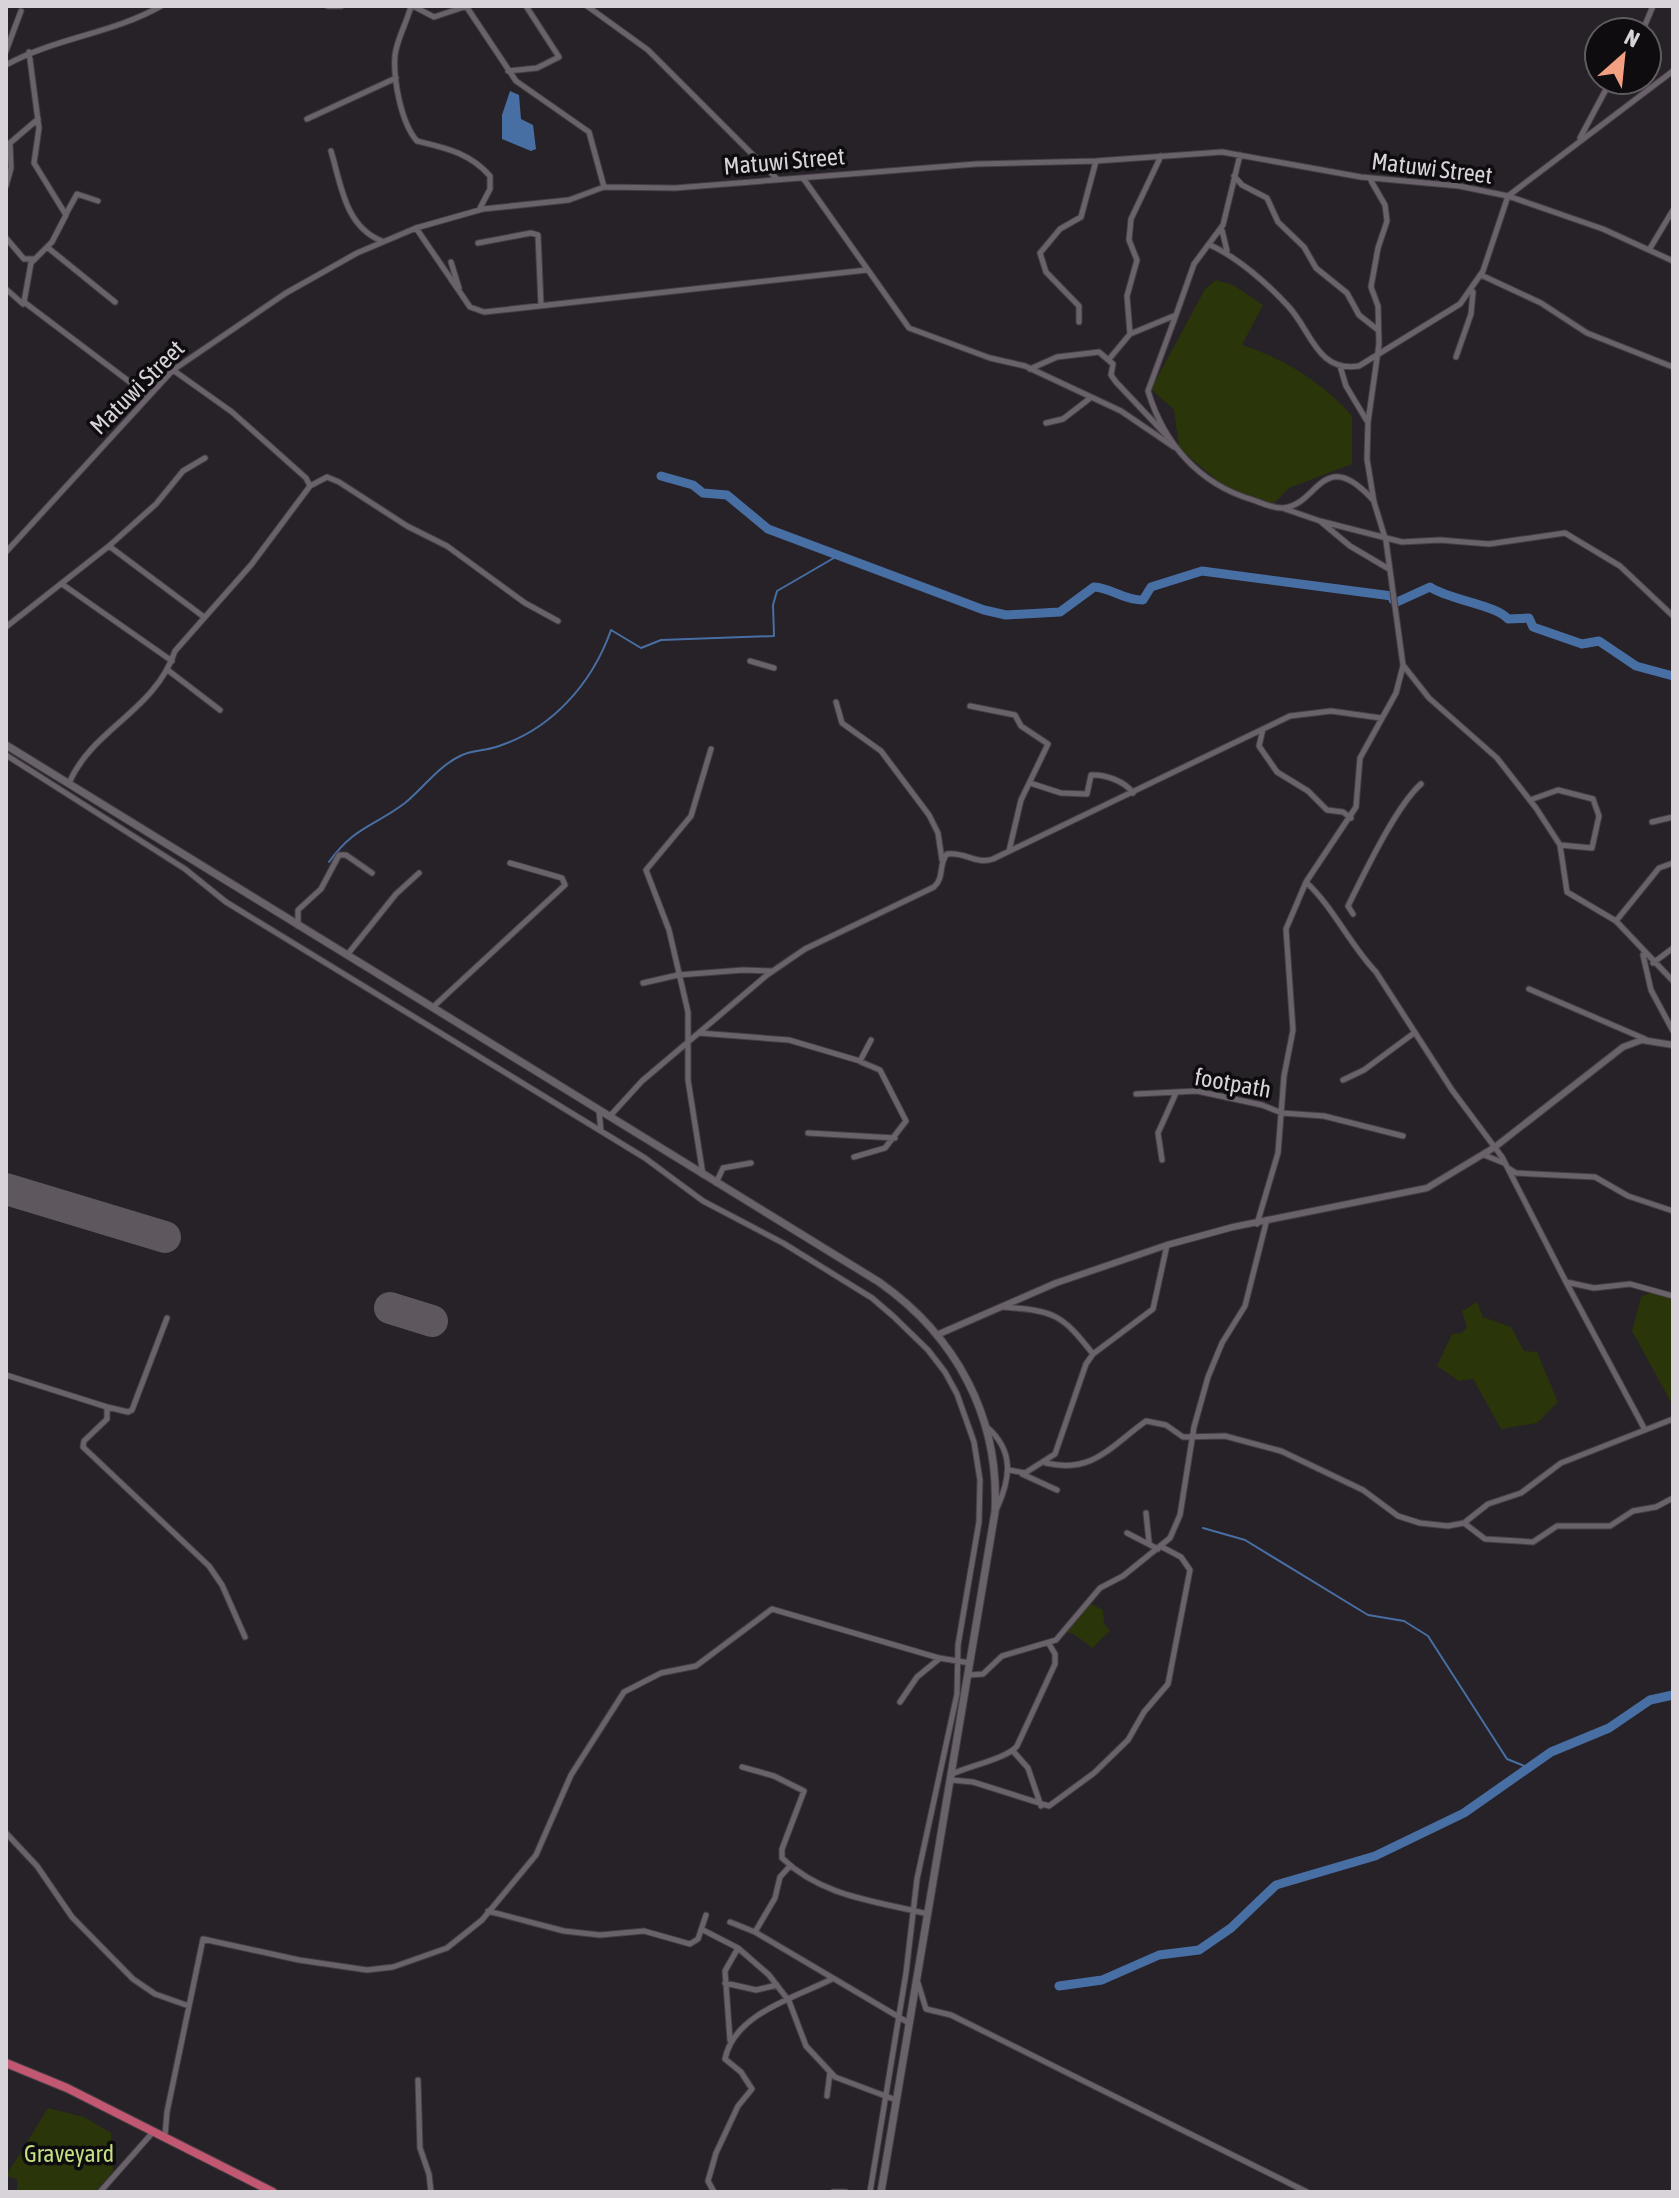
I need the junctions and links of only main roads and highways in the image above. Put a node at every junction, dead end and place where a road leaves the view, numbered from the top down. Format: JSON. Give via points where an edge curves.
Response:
{"nodes":[{"id":1,"x":6,"y":745,"type":"edge"},
{"id":2,"x":6,"y":2063,"type":"edge"},
{"id":3,"x":273,"y":2192,"type":"edge"},
{"id":4,"x":881,"y":2192,"type":"edge"}],
"edges":[{"from":1,"to":4,"type":"main road","via":[[879,1282],[939,1334],[967,1378],[994,1465],[995,1512]]},
{"from":2,"to":3,"type":"highway"}]}
